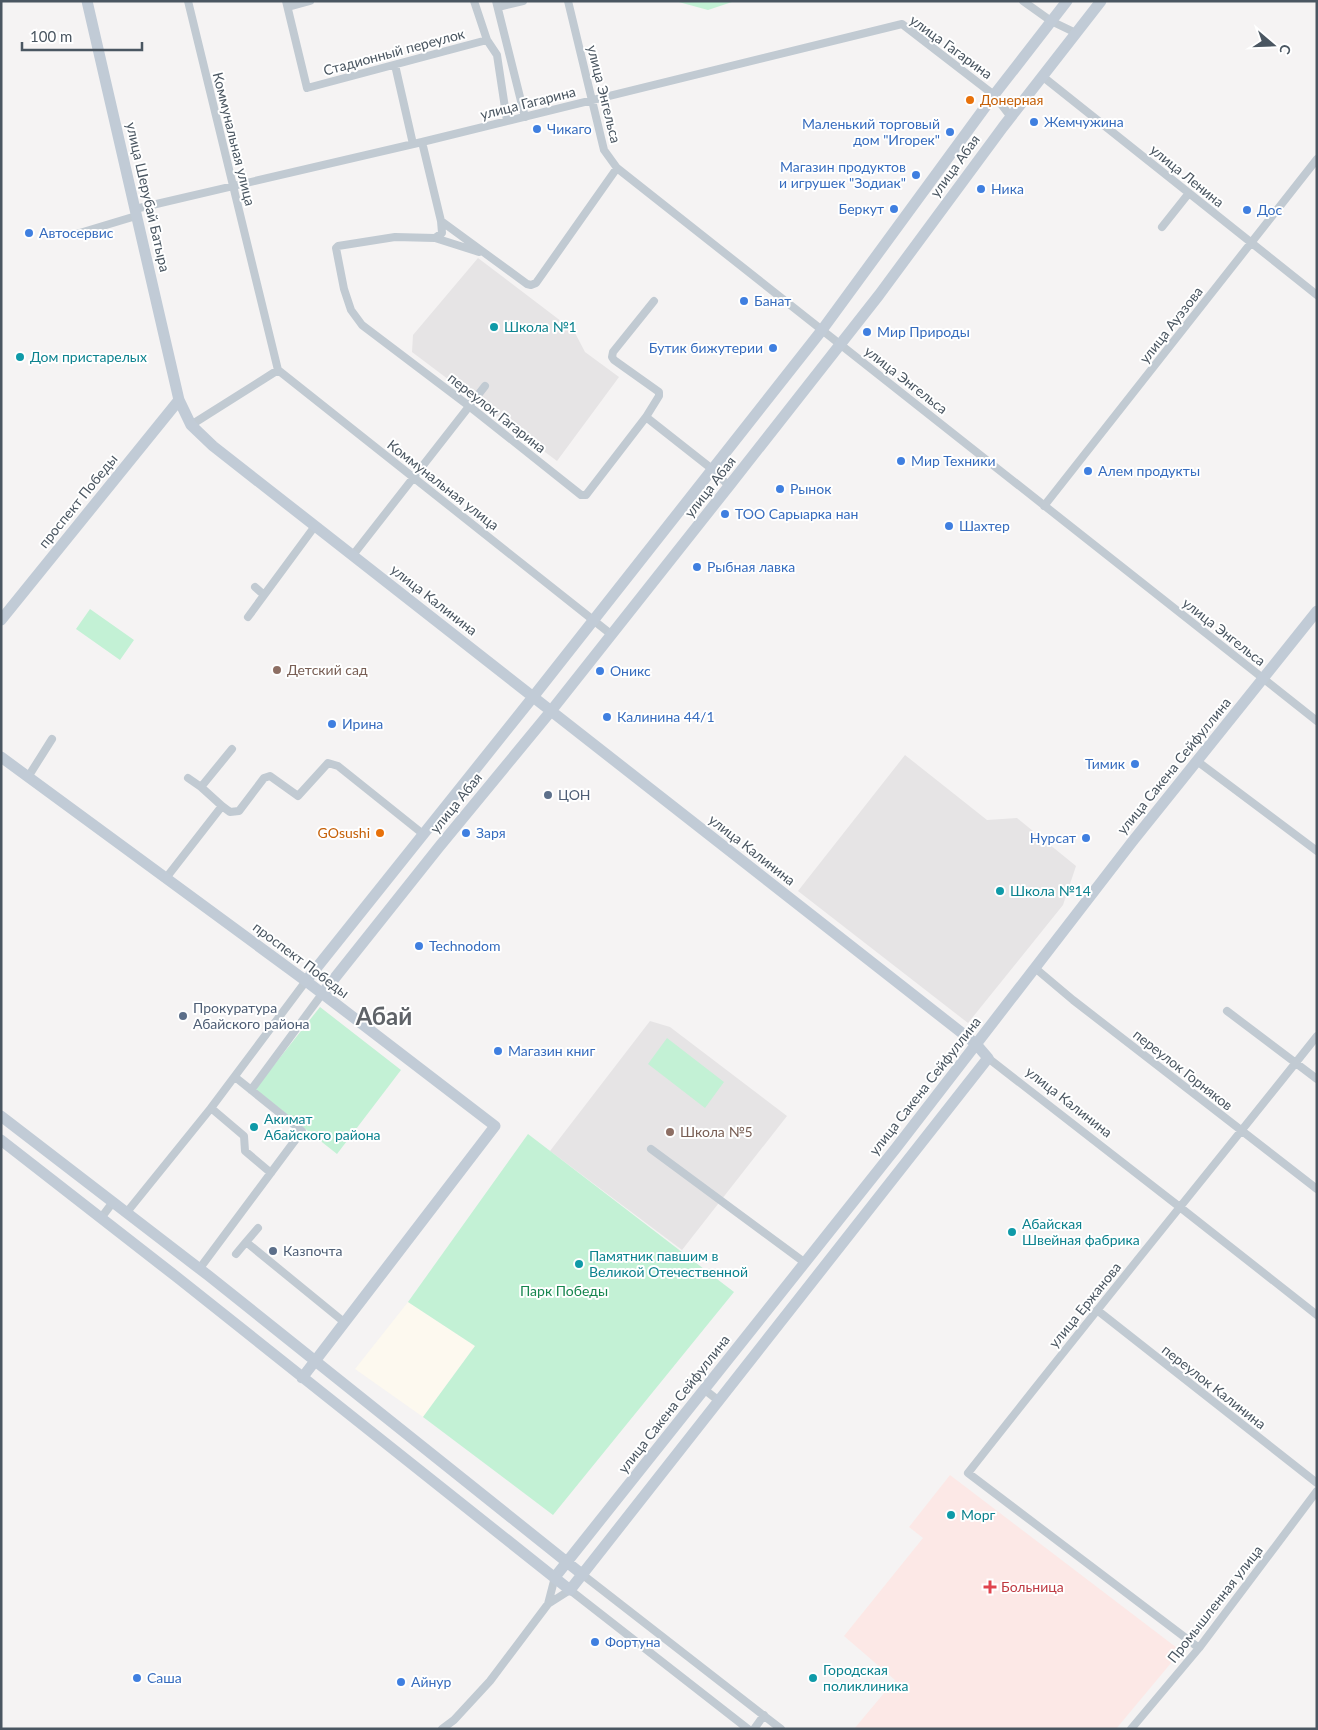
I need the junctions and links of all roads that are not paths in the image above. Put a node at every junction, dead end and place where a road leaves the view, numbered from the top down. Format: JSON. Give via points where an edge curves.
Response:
{"nodes":[{"id":1,"x":87,"y":1,"type":"edge"},
{"id":2,"x":188,"y":1,"type":"edge"},
{"id":3,"x":310,"y":1,"type":"edge"},
{"id":4,"x":474,"y":1,"type":"edge"},
{"id":5,"x":523,"y":1,"type":"edge"},
{"id":6,"x":568,"y":1,"type":"edge"},
{"id":7,"x":1023,"y":1,"type":"edge"},
{"id":8,"x":1067,"y":1,"type":"edge"},
{"id":9,"x":1101,"y":1,"type":"edge"},
{"id":10,"x":287,"y":4,"type":"edge"},
{"id":11,"x":497,"y":4,"type":"edge"},
{"id":12,"x":1051,"y":21,"type":"junction"},
{"id":13,"x":1076,"y":33,"type":"junction"},
{"id":14,"x":487,"y":40,"type":"junction"},
{"id":15,"x":395,"y":65,"type":"junction"},
{"id":16,"x":1042,"y":76,"type":"junction"},
{"id":17,"x":994,"y":95,"type":"junction"},
{"id":18,"x":592,"y":100,"type":"junction"},
{"id":19,"x":525,"y":117,"type":"junction"},
{"id":20,"x":1011,"y":117,"type":"junction"},
{"id":21,"x":507,"y":121,"type":"junction"},
{"id":22,"x":418,"y":143,"type":"junction"},
{"id":23,"x":1317,"y":159,"type":"edge"},
{"id":24,"x":617,"y":168,"type":"junction"},
{"id":25,"x":233,"y":186,"type":"junction"},
{"id":26,"x":1189,"y":193,"type":"junction"},
{"id":27,"x":136,"y":212,"type":"junction"},
{"id":28,"x":441,"y":221,"type":"junction"},
{"id":29,"x":1162,"y":227,"type":"dead end"},
{"id":30,"x":72,"y":235,"type":"dead end"},
{"id":31,"x":436,"y":238,"type":"junction"},
{"id":32,"x":1251,"y":244,"type":"junction"},
{"id":33,"x":486,"y":254,"type":"junction"},
{"id":34,"x":1317,"y":295,"type":"edge"},
{"id":35,"x":654,"y":301,"type":"dead end"},
{"id":36,"x":822,"y":330,"type":"junction"},
{"id":37,"x":840,"y":345,"type":"junction"},
{"id":38,"x":278,"y":370,"type":"junction"},
{"id":39,"x":485,"y":386,"type":"dead end"},
{"id":40,"x":179,"y":400,"type":"junction"},
{"id":41,"x":469,"y":406,"type":"junction"},
{"id":42,"x":646,"y":417,"type":"junction"},
{"id":43,"x":192,"y":425,"type":"junction"},
{"id":44,"x":712,"y":469,"type":"junction"},
{"id":45,"x":414,"y":478,"type":"junction"},
{"id":46,"x":729,"y":486,"type":"junction"},
{"id":47,"x":1044,"y":506,"type":"junction"},
{"id":48,"x":314,"y":526,"type":"junction"},
{"id":49,"x":352,"y":555,"type":"junction"},
{"id":50,"x":255,"y":588,"type":"dead end"},
{"id":51,"x":264,"y":595,"type":"junction"},
{"id":52,"x":1317,"y":611,"type":"edge"},
{"id":53,"x":248,"y":617,"type":"dead end"},
{"id":54,"x":1,"y":620,"type":"edge"},
{"id":55,"x":593,"y":620,"type":"junction"},
{"id":56,"x":612,"y":635,"type":"junction"},
{"id":57,"x":1262,"y":678,"type":"junction"},
{"id":58,"x":533,"y":697,"type":"junction"},
{"id":59,"x":551,"y":711,"type":"junction"},
{"id":60,"x":1317,"y":721,"type":"edge"},
{"id":61,"x":52,"y":739,"type":"dead end"},
{"id":62,"x":232,"y":749,"type":"dead end"},
{"id":63,"x":1,"y":757,"type":"edge"},
{"id":64,"x":1197,"y":761,"type":"junction"},
{"id":65,"x":28,"y":777,"type":"junction"},
{"id":66,"x":188,"y":778,"type":"dead end"},
{"id":67,"x":200,"y":787,"type":"junction"},
{"id":68,"x":222,"y":806,"type":"junction"},
{"id":69,"x":423,"y":834,"type":"junction"},
{"id":70,"x":440,"y":847,"type":"junction"},
{"id":71,"x":1317,"y":851,"type":"edge"},
{"id":72,"x":166,"y":878,"type":"junction"},
{"id":73,"x":1036,"y":968,"type":"junction"},
{"id":74,"x":306,"y":981,"type":"junction"},
{"id":75,"x":322,"y":994,"type":"junction"},
{"id":76,"x":1227,"y":1011,"type":"dead end"},
{"id":77,"x":1317,"y":1036,"type":"edge"},
{"id":78,"x":976,"y":1044,"type":"junction"},
{"id":79,"x":988,"y":1058,"type":"junction"},
{"id":80,"x":1296,"y":1063,"type":"junction"},
{"id":81,"x":235,"y":1077,"type":"junction"},
{"id":82,"x":1317,"y":1079,"type":"edge"},
{"id":83,"x":251,"y":1090,"type":"junction"},
{"id":84,"x":211,"y":1108,"type":"junction"},
{"id":85,"x":1,"y":1116,"type":"edge"},
{"id":86,"x":1242,"y":1131,"type":"junction"},
{"id":87,"x":1,"y":1140,"type":"edge"},
{"id":88,"x":651,"y":1149,"type":"dead end"},
{"id":89,"x":271,"y":1173,"type":"junction"},
{"id":90,"x":1317,"y":1189,"type":"edge"},
{"id":91,"x":113,"y":1202,"type":"junction"},
{"id":92,"x":1182,"y":1208,"type":"junction"},
{"id":93,"x":127,"y":1212,"type":"junction"},
{"id":94,"x":101,"y":1218,"type":"junction"},
{"id":95,"x":258,"y":1228,"type":"dead end"},
{"id":96,"x":246,"y":1242,"type":"junction"},
{"id":97,"x":236,"y":1254,"type":"dead end"},
{"id":98,"x":804,"y":1262,"type":"junction"},
{"id":99,"x":195,"y":1265,"type":"junction"},
{"id":100,"x":178,"y":1278,"type":"junction"},
{"id":101,"x":1096,"y":1310,"type":"junction"},
{"id":102,"x":1317,"y":1315,"type":"edge"},
{"id":103,"x":344,"y":1322,"type":"junction"},
{"id":104,"x":315,"y":1361,"type":"junction"},
{"id":105,"x":302,"y":1378,"type":"junction"},
{"id":106,"x":704,"y":1390,"type":"junction"},
{"id":107,"x":719,"y":1401,"type":"junction"},
{"id":108,"x":1317,"y":1483,"type":"edge"},
{"id":109,"x":1317,"y":1491,"type":"edge"},
{"id":110,"x":567,"y":1562,"type":"junction"},
{"id":111,"x":582,"y":1575,"type":"junction"},
{"id":112,"x":555,"y":1577,"type":"junction"},
{"id":113,"x":570,"y":1590,"type":"junction"},
{"id":114,"x":548,"y":1604,"type":"junction"},
{"id":115,"x":1198,"y":1648,"type":"junction"},
{"id":116,"x":764,"y":1715,"type":"junction"},
{"id":117,"x":442,"y":1729,"type":"edge"},
{"id":118,"x":748,"y":1729,"type":"edge"},
{"id":119,"x":754,"y":1729,"type":"edge"},
{"id":120,"x":781,"y":1729,"type":"edge"},
{"id":121,"x":1131,"y":1729,"type":"edge"}],
"edges":[{"from":1,"to":27,"type":"street","name":"улица Шерубай Батыра"},
{"from":2,"to":25,"type":"street","name":"Коммунальная улица"},
{"from":3,"to":10,"type":"street"},
{"from":4,"to":14,"type":"street"},
{"from":5,"to":11,"type":"street"},
{"from":6,"to":18,"type":"street","name":"улица Энгельса"},
{"from":7,"to":12,"type":"street"},
{"from":8,"to":12,"type":"street","name":"улица Абая"},
{"from":9,"to":13,"type":"street","name":"улица Абая"},
{"from":10,"to":15,"type":"street","name":"Стадионный переулок","via":[[307,88]]},
{"from":11,"to":19,"type":"street"},
{"from":12,"to":13,"type":"street"},
{"from":12,"to":17,"type":"street","name":"улица Абая"},
{"from":13,"to":16,"type":"street","name":"улица Абая"},
{"from":14,"to":15,"type":"street","name":"Стадионный переулок"},
{"from":14,"to":21,"type":"street","via":[[498,55]]},
{"from":15,"to":22,"type":"street"},
{"from":16,"to":20,"type":"street","name":"улица Абая"},
{"from":16,"to":26,"type":"street","name":"улица Ленина"},
{"from":17,"to":18,"type":"street","name":"улица Гагарина","via":[[902,24]]},
{"from":17,"to":20,"type":"street","name":"улица Гагарина"},
{"from":17,"to":36,"type":"street","name":"улица Абая"},
{"from":18,"to":19,"type":"street","name":"улица Гагарина"},
{"from":18,"to":24,"type":"street","name":"улица Энгельса","via":[[604,150]]},
{"from":19,"to":21,"type":"street","name":"улица Гагарина"},
{"from":20,"to":37,"type":"street","name":"улица Абая"},
{"from":21,"to":22,"type":"street","name":"улица Гагарина"},
{"from":22,"to":25,"type":"street","name":"улица Гагарина"},
{"from":22,"to":28,"type":"street"},
{"from":23,"to":32,"type":"street","name":"улица Ауэзова"},
{"from":24,"to":33,"type":"street","via":[[536,283],[527,284]]},
{"from":24,"to":36,"type":"street","name":"улица Энгельса"},
{"from":25,"to":27,"type":"street","name":"улица Гагарина"},
{"from":25,"to":38,"type":"street","name":"Коммунальная улица"},
{"from":26,"to":29,"type":"street"},
{"from":26,"to":32,"type":"street","name":"улица Ленина"},
{"from":27,"to":30,"type":"street","name":"улица Гагарина"},
{"from":27,"to":40,"type":"street","name":"улица Шерубай Батыра"},
{"from":28,"to":31,"type":"street","via":[[442,233]]},
{"from":28,"to":33,"type":"street"},
{"from":31,"to":33,"type":"street"},
{"from":31,"to":41,"type":"street","name":"переулок Гагарина","via":[[395,237],[336,248],[351,310],[362,325]]},
{"from":32,"to":34,"type":"street","name":"улица Ленина"},
{"from":32,"to":47,"type":"street","name":"улица Ауэзова"},
{"from":35,"to":42,"type":"street","via":[[612,357],[659,392]]},
{"from":36,"to":37,"type":"street","name":"улица Энгельса"},
{"from":36,"to":44,"type":"street","name":"улица Абая"},
{"from":37,"to":46,"type":"street","name":"улица Абая"},
{"from":37,"to":47,"type":"street","name":"улица Энгельса"},
{"from":38,"to":43,"type":"street"},
{"from":38,"to":45,"type":"street","name":"Коммунальная улица"},
{"from":39,"to":41,"type":"street"},
{"from":40,"to":43,"type":"street","name":"улица Калинина"},
{"from":40,"to":54,"type":"street","name":"проспект Победы"},
{"from":41,"to":42,"type":"street","name":"переулок Гагарина","via":[[584,496]]},
{"from":41,"to":45,"type":"street"},
{"from":42,"to":44,"type":"street"},
{"from":43,"to":48,"type":"street","name":"улица Калинина","via":[[213,446]]},
{"from":44,"to":46,"type":"street"},
{"from":44,"to":55,"type":"street","name":"улица Абая"},
{"from":45,"to":49,"type":"street"},
{"from":45,"to":55,"type":"street","name":"Коммунальная улица"},
{"from":46,"to":56,"type":"street","name":"улица Абая"},
{"from":47,"to":57,"type":"street","name":"улица Энгельса"},
{"from":48,"to":49,"type":"street","name":"улица Калинина"},
{"from":48,"to":51,"type":"street"},
{"from":49,"to":58,"type":"street","name":"улица Калинина"},
{"from":50,"to":51,"type":"street"},
{"from":51,"to":53,"type":"street"},
{"from":52,"to":57,"type":"street","name":"улица Сакена Сейфуллина"},
{"from":55,"to":56,"type":"street","name":"Коммунальная улица"},
{"from":55,"to":58,"type":"street","name":"улица Абая"},
{"from":56,"to":59,"type":"street","name":"улица Абая"},
{"from":57,"to":60,"type":"street","name":"улица Энгельса"},
{"from":57,"to":64,"type":"street","name":"улица Сакена Сейфуллина"},
{"from":58,"to":59,"type":"street","name":"улица Калинина"},
{"from":58,"to":69,"type":"street","name":"улица Абая"},
{"from":59,"to":70,"type":"street","name":"улица Абая"},
{"from":59,"to":78,"type":"street","name":"улица Калинина"},
{"from":61,"to":65,"type":"street"},
{"from":62,"to":67,"type":"street"},
{"from":63,"to":65,"type":"street","name":"проспект Победы"},
{"from":64,"to":71,"type":"street"},
{"from":64,"to":73,"type":"street","name":"улица Сакена Сейфуллина"},
{"from":65,"to":72,"type":"street","name":"проспект Победы"},
{"from":66,"to":67,"type":"street"},
{"from":67,"to":68,"type":"street"},
{"from":68,"to":69,"type":"street","via":[[230,812],[239,811],[264,778],[270,776],[298,796],[328,764],[333,764]]},
{"from":68,"to":72,"type":"street"},
{"from":69,"to":70,"type":"street","name":"улица Абая"},
{"from":69,"to":74,"type":"street"},
{"from":70,"to":75,"type":"street"},
{"from":72,"to":74,"type":"street","name":"проспект Победы"},
{"from":73,"to":78,"type":"street","name":"улица Сакена Сейфуллина"},
{"from":73,"to":86,"type":"street","name":"переулок Горняков"},
{"from":74,"to":75,"type":"street","name":"проспект Победы"},
{"from":74,"to":81,"type":"street"},
{"from":75,"to":83,"type":"street"},
{"from":75,"to":103,"type":"street","name":"проспект Победы","via":[[495,1126]]},
{"from":76,"to":80,"type":"street"},
{"from":77,"to":80,"type":"street","name":"улица Ержанова"},
{"from":78,"to":79,"type":"street","name":"улица Калинина"},
{"from":78,"to":98,"type":"street","name":"улица Сакена Сейфуллина"},
{"from":79,"to":92,"type":"street","name":"улица Калинина"},
{"from":79,"to":107,"type":"street"},
{"from":80,"to":82,"type":"street"},
{"from":80,"to":86,"type":"street","name":"улица Ержанова"},
{"from":81,"to":83,"type":"street"},
{"from":81,"to":84,"type":"street"},
{"from":83,"to":89,"type":"street","via":[[302,1131]]},
{"from":84,"to":89,"type":"street","via":[[244,1136],[245,1152]]},
{"from":84,"to":93,"type":"street"},
{"from":85,"to":91,"type":"street"},
{"from":86,"to":90,"type":"street","name":"переулок Горняков"},
{"from":86,"to":92,"type":"street","name":"улица Ержанова"},
{"from":87,"to":94,"type":"street"},
{"from":88,"to":98,"type":"street"},
{"from":89,"to":99,"type":"street"},
{"from":91,"to":93,"type":"street"},
{"from":91,"to":94,"type":"street"},
{"from":92,"to":101,"type":"street","name":"улица Ержанова"},
{"from":92,"to":102,"type":"street","name":"улица Калинина"},
{"from":93,"to":99,"type":"street"},
{"from":94,"to":100,"type":"street"},
{"from":95,"to":96,"type":"street"},
{"from":96,"to":97,"type":"street"},
{"from":96,"to":103,"type":"street"},
{"from":98,"to":106,"type":"street","name":"улица Сакена Сейфуллина"},
{"from":99,"to":100,"type":"street","via":[[185,1276]]},
{"from":99,"to":104,"type":"street"},
{"from":100,"to":105,"type":"street"},
{"from":101,"to":108,"type":"street","name":"переулок Калинина"},
{"from":101,"to":115,"type":"street","name":"улица Ержанова","via":[[968,1473]]},
{"from":103,"to":104,"type":"street","name":"проспект Победы"},
{"from":104,"to":105,"type":"street","name":"проспект Победы"},
{"from":104,"to":110,"type":"street"},
{"from":105,"to":112,"type":"street"},
{"from":106,"to":107,"type":"street"},
{"from":106,"to":110,"type":"street","name":"улица Сакена Сейфуллина"},
{"from":107,"to":111,"type":"street"},
{"from":109,"to":115,"type":"street","name":"Промышленная улица"},
{"from":110,"to":111,"type":"street"},
{"from":110,"to":112,"type":"street","name":"улица Сакена Сейфуллина"},
{"from":111,"to":113,"type":"street"},
{"from":111,"to":116,"type":"street"},
{"from":112,"to":113,"type":"street"},
{"from":112,"to":114,"type":"street"},
{"from":113,"to":114,"type":"street"},
{"from":113,"to":118,"type":"street"},
{"from":114,"to":117,"type":"street","via":[[490,1680]]},
{"from":115,"to":121,"type":"street","name":"Промышленная улица"},
{"from":116,"to":119,"type":"street"},
{"from":116,"to":120,"type":"street"}]}
